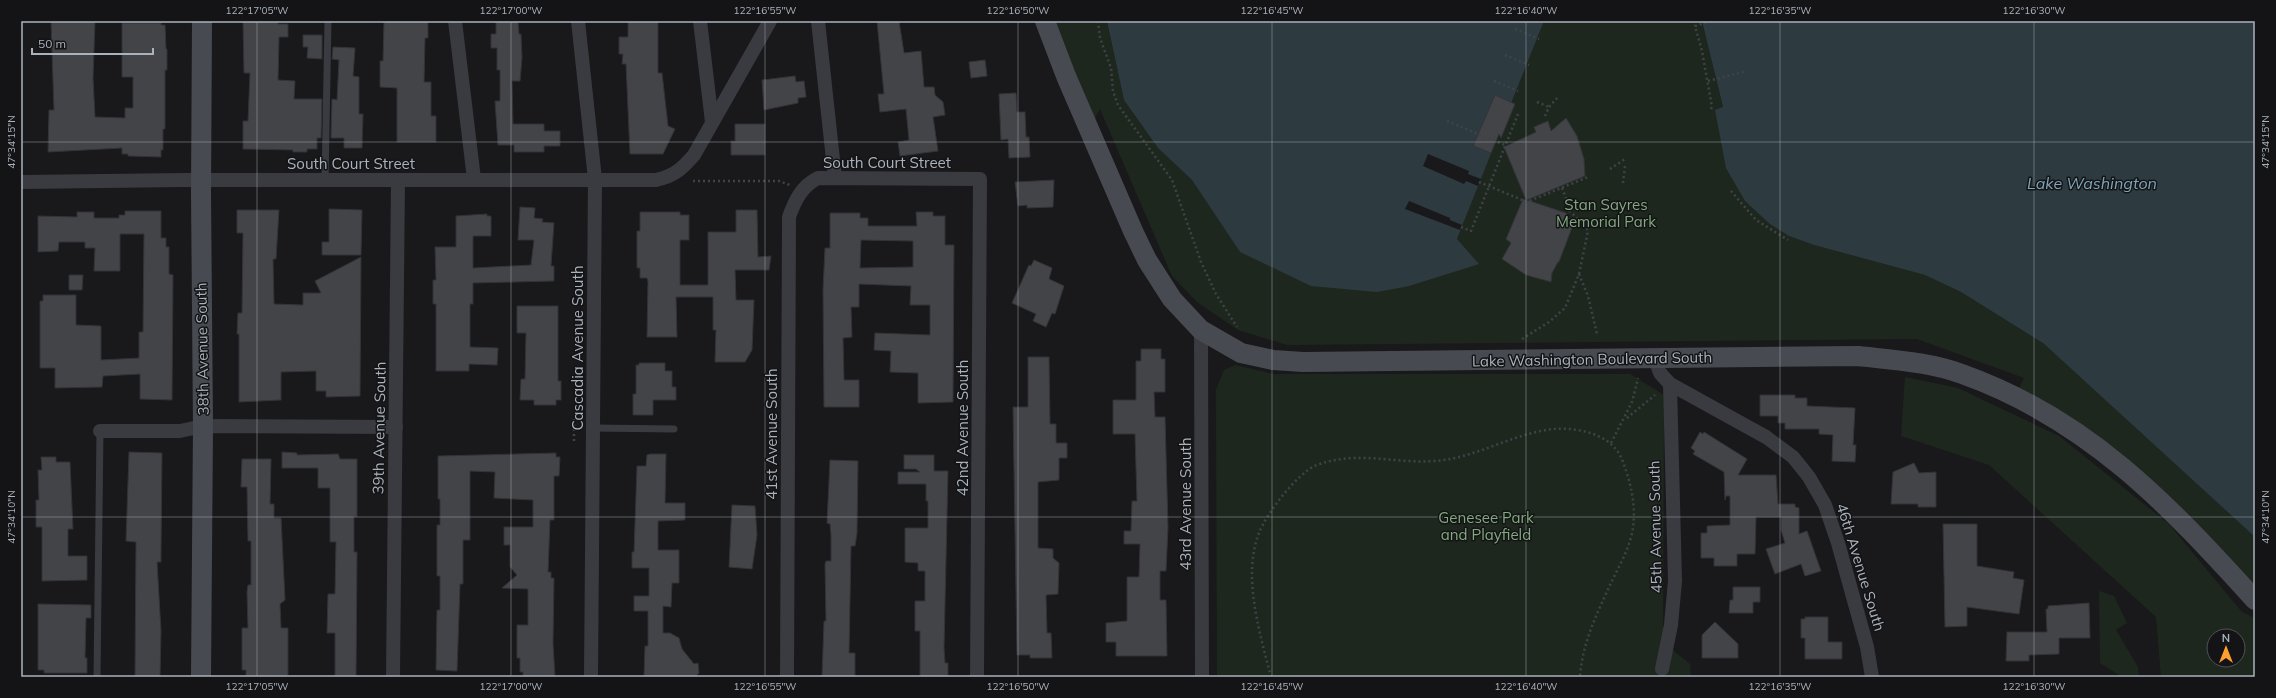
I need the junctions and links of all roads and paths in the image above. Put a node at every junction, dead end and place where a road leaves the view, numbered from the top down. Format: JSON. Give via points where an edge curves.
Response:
{"nodes":[{"id":1,"x":202,"y":21,"type":"edge"},
{"id":2,"x":328,"y":21,"type":"edge"},
{"id":3,"x":455,"y":21,"type":"edge"},
{"id":4,"x":578,"y":21,"type":"edge"},
{"id":5,"x":700,"y":21,"type":"edge"},
{"id":6,"x":770,"y":21,"type":"edge"},
{"id":7,"x":818,"y":21,"type":"edge"},
{"id":8,"x":1045,"y":21,"type":"edge"},
{"id":9,"x":1098,"y":21,"type":"edge"},
{"id":10,"x":1712,"y":21,"type":"edge"},
{"id":11,"x":1515,"y":29,"type":"dead end"},
{"id":12,"x":1539,"y":39,"type":"dead end"},
{"id":13,"x":1505,"y":55,"type":"dead end"},
{"id":14,"x":1529,"y":65,"type":"dead end"},
{"id":15,"x":1746,"y":71,"type":"dead end"},
{"id":16,"x":1494,"y":81,"type":"dead end"},
{"id":17,"x":1708,"y":81,"type":"junction"},
{"id":18,"x":1518,"y":91,"type":"dead end"},
{"id":19,"x":1559,"y":96,"type":"dead end"},
{"id":20,"x":1537,"y":102,"type":"dead end"},
{"id":21,"x":1549,"y":107,"type":"junction"},
{"id":22,"x":1710,"y":109,"type":"dead end"},
{"id":23,"x":1518,"y":114,"type":"dead end"},
{"id":24,"x":1545,"y":116,"type":"dead end"},
{"id":25,"x":1447,"y":121,"type":"dead end"},
{"id":26,"x":712,"y":122,"type":"junction"},
{"id":27,"x":1505,"y":145,"type":"junction"},
{"id":28,"x":1625,"y":159,"type":"dead end"},
{"id":29,"x":1625,"y":166,"type":"dead end"},
{"id":30,"x":1610,"y":169,"type":"dead end"},
{"id":31,"x":1588,"y":177,"type":"dead end"},
{"id":32,"x":835,"y":178,"type":"junction"},
{"id":33,"x":474,"y":179,"type":"junction"},
{"id":34,"x":595,"y":179,"type":"junction"},
{"id":35,"x":201,"y":180,"type":"junction"},
{"id":36,"x":325,"y":180,"type":"junction"},
{"id":37,"x":398,"y":180,"type":"junction"},
{"id":38,"x":980,"y":180,"type":"joint"},
{"id":39,"x":693,"y":181,"type":"dead end"},
{"id":40,"x":21,"y":182,"type":"edge"},
{"id":41,"x":1479,"y":182,"type":"dead end"},
{"id":42,"x":1623,"y":183,"type":"dead end"},
{"id":43,"x":1488,"y":186,"type":"junction"},
{"id":44,"x":1562,"y":188,"type":"junction"},
{"id":45,"x":796,"y":189,"type":"junction"},
{"id":46,"x":1731,"y":190,"type":"dead end"},
{"id":47,"x":1461,"y":227,"type":"dead end"},
{"id":48,"x":1788,"y":240,"type":"dead end"},
{"id":49,"x":1579,"y":274,"type":"junction"},
{"id":50,"x":1237,"y":328,"type":"dead end"},
{"id":51,"x":1201,"y":330,"type":"junction"},
{"id":52,"x":1597,"y":334,"type":"dead end"},
{"id":53,"x":1522,"y":339,"type":"dead end"},
{"id":54,"x":1655,"y":359,"type":"junction"},
{"id":55,"x":1638,"y":378,"type":"dead end"},
{"id":56,"x":1670,"y":384,"type":"junction"},
{"id":57,"x":1657,"y":393,"type":"dead end"},
{"id":58,"x":574,"y":419,"type":"dead end"},
{"id":59,"x":1625,"y":419,"type":"junction"},
{"id":60,"x":203,"y":426,"type":"junction"},
{"id":61,"x":396,"y":427,"type":"junction"},
{"id":62,"x":593,"y":428,"type":"junction"},
{"id":63,"x":674,"y":429,"type":"dead end"},
{"id":64,"x":100,"y":431,"type":"joint"},
{"id":65,"x":574,"y":441,"type":"dead end"},
{"id":66,"x":1611,"y":443,"type":"junction"},
{"id":67,"x":2255,"y":600,"type":"edge"},
{"id":68,"x":1662,"y":669,"type":"dead end"},
{"id":69,"x":97,"y":677,"type":"edge"},
{"id":70,"x":201,"y":677,"type":"edge"},
{"id":71,"x":394,"y":677,"type":"edge"},
{"id":72,"x":591,"y":677,"type":"edge"},
{"id":73,"x":787,"y":677,"type":"edge"},
{"id":74,"x":977,"y":677,"type":"edge"},
{"id":75,"x":1202,"y":677,"type":"edge"},
{"id":76,"x":1271,"y":677,"type":"edge"},
{"id":77,"x":1580,"y":677,"type":"edge"},
{"id":78,"x":1872,"y":677,"type":"edge"}],
"edges":[{"from":1,"to":35,"type":"main road","name":"38th Avenue South"},
{"from":2,"to":36,"type":"lane"},
{"from":3,"to":33,"type":"street"},
{"from":4,"to":34,"type":"street","name":"Cascadia Avenue South"},
{"from":5,"to":26,"type":"street"},
{"from":6,"to":26,"type":"street"},
{"from":7,"to":32,"type":"street"},
{"from":8,"to":51,"type":"main road","name":"Lake Washington Boulevard South","via":[[1088,129],[1147,260],[1172,299]]},
{"from":9,"to":50,"type":"path","via":[[1118,106],[1172,180],[1201,262],[1216,294]]},
{"from":10,"to":17,"type":"path","via":[[1695,26]]},
{"from":11,"to":12,"type":"path"},
{"from":13,"to":14,"type":"path"},
{"from":15,"to":17,"type":"path"},
{"from":16,"to":18,"type":"path"},
{"from":17,"to":22,"type":"path","via":[[1712,106]]},
{"from":19,"to":21,"type":"path"},
{"from":20,"to":21,"type":"path"},
{"from":21,"to":24,"type":"path"},
{"from":23,"to":27,"type":"path"},
{"from":25,"to":27,"type":"path"},
{"from":26,"to":34,"type":"street","name":"South Court Street","via":[[694,155],[680,171],[669,177],[656,180]]},
{"from":27,"to":43,"type":"path"},
{"from":28,"to":30,"type":"path"},
{"from":29,"to":42,"type":"path"},
{"from":31,"to":44,"type":"path"},
{"from":32,"to":38,"type":"street","name":"South Court Street"},
{"from":32,"to":45,"type":"street","name":"South Court Street","via":[[818,178]]},
{"from":33,"to":34,"type":"street","name":"South Court Street"},
{"from":33,"to":37,"type":"street","name":"South Court Street"},
{"from":34,"to":62,"type":"street","name":"Cascadia Avenue South"},
{"from":35,"to":36,"type":"street","name":"South Court Street"},
{"from":35,"to":40,"type":"street","name":"South Court Street"},
{"from":35,"to":60,"type":"main road","name":"38th Avenue South"},
{"from":36,"to":37,"type":"street","name":"South Court Street"},
{"from":37,"to":61,"type":"street","name":"39th Avenue South"},
{"from":38,"to":74,"type":"street","name":"42nd Avenue South"},
{"from":39,"to":45,"type":"path","via":[[779,181]]},
{"from":41,"to":43,"type":"path"},
{"from":43,"to":44,"type":"path","via":[[1527,202]]},
{"from":43,"to":47,"type":"path","via":[[1470,231]]},
{"from":44,"to":49,"type":"path","via":[[1566,208],[1588,231]]},
{"from":45,"to":73,"type":"street","name":"41st Avenue South","via":[[790,217]]},
{"from":46,"to":48,"type":"path","via":[[1756,220]]},
{"from":49,"to":52,"type":"path","via":[[1588,296]]},
{"from":49,"to":53,"type":"path","via":[[1565,308]]},
{"from":51,"to":54,"type":"main road","name":"Lake Washington Boulevard South","via":[[1241,353],[1274,360],[1330,362]]},
{"from":51,"to":75,"type":"street","name":"43rd Avenue South"},
{"from":54,"to":56,"type":"street","name":"46th Avenue South","via":[[1660,373]]},
{"from":54,"to":67,"type":"main road","name":"Lake Washington Boulevard South","via":[[1858,356],[1911,362],[1961,373],[2019,398],[2086,438],[2145,485],[2192,530]]},
{"from":55,"to":59,"type":"path","via":[[1636,391]]},
{"from":56,"to":68,"type":"street","name":"45th Avenue South","via":[[1674,581],[1671,625]]},
{"from":56,"to":78,"type":"street","name":"46th Avenue South","via":[[1766,437],[1793,457],[1809,477],[1825,505],[1838,543],[1867,647]]},
{"from":57,"to":59,"type":"path"},
{"from":58,"to":65,"type":"path"},
{"from":59,"to":66,"type":"path"},
{"from":60,"to":61,"type":"street"},
{"from":60,"to":64,"type":"street","via":[[180,431]]},
{"from":60,"to":70,"type":"main road","name":"38th Avenue South"},
{"from":61,"to":71,"type":"street","name":"39th Avenue South"},
{"from":62,"to":63,"type":"lane"},
{"from":62,"to":72,"type":"street","name":"Cascadia Avenue South"},
{"from":64,"to":69,"type":"lane"},
{"from":66,"to":76,"type":"path","via":[[1604,438],[1579,431],[1554,429],[1462,457],[1435,461],[1367,456],[1342,458],[1315,466],[1289,487],[1258,534],[1252,566],[1252,588],[1258,626]]},
{"from":66,"to":77,"type":"path","via":[[1618,451],[1629,482],[1633,507],[1632,530],[1629,545],[1586,644]]}]}
